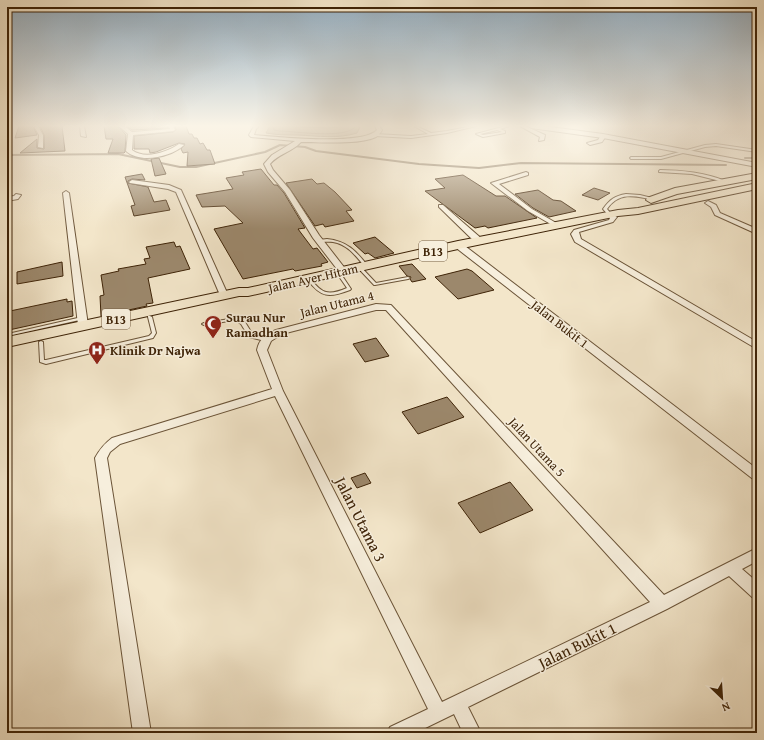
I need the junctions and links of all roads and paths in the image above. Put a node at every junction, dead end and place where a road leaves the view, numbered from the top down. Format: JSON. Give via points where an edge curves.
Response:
{"nodes":[{"id":1,"x":270,"y":161,"type":"edge"},
{"id":2,"x":730,"y":161,"type":"edge"},
{"id":3,"x":755,"y":166,"type":"edge"},
{"id":4,"x":660,"y":171,"type":"dead end"},
{"id":5,"x":526,"y":174,"type":"dead end"},
{"id":6,"x":752,"y":177,"type":"edge"},
{"id":7,"x":724,"y":181,"type":"junction"},
{"id":8,"x":757,"y":181,"type":"edge"},
{"id":9,"x":132,"y":182,"type":"dead end"},
{"id":10,"x":757,"y":186,"type":"edge"},
{"id":11,"x":66,"y":193,"type":"dead end"},
{"id":12,"x":757,"y":193,"type":"edge"},
{"id":13,"x":18,"y":195,"type":"dead end"},
{"id":14,"x":7,"y":199,"type":"edge"},
{"id":15,"x":653,"y":203,"type":"junction"},
{"id":16,"x":708,"y":203,"type":"junction"},
{"id":17,"x":441,"y":206,"type":"dead end"},
{"id":18,"x":634,"y":209,"type":"junction"},
{"id":19,"x":614,"y":214,"type":"junction"},
{"id":20,"x":556,"y":225,"type":"junction"},
{"id":21,"x":757,"y":232,"type":"edge"},
{"id":22,"x":319,"y":241,"type":"junction"},
{"id":23,"x":479,"y":241,"type":"junction"},
{"id":24,"x":458,"y":245,"type":"junction"},
{"id":25,"x":363,"y":266,"type":"junction"},
{"id":26,"x":341,"y":271,"type":"junction"},
{"id":27,"x":408,"y":278,"type":"dead end"},
{"id":28,"x":309,"y":279,"type":"junction"},
{"id":29,"x":248,"y":292,"type":"junction"},
{"id":30,"x":224,"y":295,"type":"junction"},
{"id":31,"x":392,"y":310,"type":"joint"},
{"id":32,"x":150,"y":317,"type":"junction"},
{"id":33,"x":83,"y":322,"type":"junction"},
{"id":34,"x":204,"y":324,"type":"dead end"},
{"id":35,"x":10,"y":338,"type":"edge"},
{"id":36,"x":265,"y":340,"type":"junction"},
{"id":37,"x":41,"y":342,"type":"junction"},
{"id":38,"x":757,"y":346,"type":"edge"},
{"id":39,"x":7,"y":349,"type":"edge"},
{"id":40,"x":278,"y":391,"type":"junction"},
{"id":41,"x":757,"y":476,"type":"edge"},
{"id":42,"x":757,"y":554,"type":"edge"},
{"id":43,"x":731,"y":568,"type":"junction"},
{"id":44,"x":757,"y":592,"type":"edge"},
{"id":45,"x":662,"y":604,"type":"junction"},
{"id":46,"x":458,"y":704,"type":"junction"},
{"id":47,"x":439,"y":712,"type":"junction"},
{"id":48,"x":142,"y":733,"type":"edge"},
{"id":49,"x":396,"y":733,"type":"edge"},
{"id":50,"x":472,"y":733,"type":"edge"}],
"edges":[{"from":1,"to":22,"type":"street","via":[[267,164],[270,170],[288,191]]},
{"from":2,"to":3,"type":"street"},
{"from":3,"to":6,"type":"main road","via":[[756,172]]},
{"from":4,"to":7,"type":"lane","via":[[698,173]]},
{"from":5,"to":20,"type":"street","via":[[494,183],[530,210]]},
{"from":6,"to":7,"type":"main road"},
{"from":7,"to":15,"type":"main road","via":[[675,191]]},
{"from":8,"to":15,"type":"main road","number":"B13"},
{"from":9,"to":30,"type":"street","via":[[169,187],[179,191]]},
{"from":10,"to":15,"type":"main road","number":"B13"},
{"from":11,"to":33,"type":"street"},
{"from":12,"to":16,"type":"main road"},
{"from":13,"to":14,"type":"street","via":[[16,198]]},
{"from":15,"to":18,"type":"main road","name":"Jalan Ayer Hitam","number":"B13"},
{"from":15,"to":19,"type":"lane","via":[[636,195],[618,196],[608,203],[605,209]]},
{"from":16,"to":18,"type":"main road"},
{"from":16,"to":21,"type":"street","via":[[714,206],[717,214]]},
{"from":17,"to":23,"type":"street"},
{"from":18,"to":19,"type":"main road","name":"Jalan Ayer Hitam","number":"B13"},
{"from":19,"to":20,"type":"main road","name":"Jalan Ayer Hitam","number":"B13"},
{"from":19,"to":38,"type":"street","via":[[611,221],[576,231],[578,240]]},
{"from":20,"to":23,"type":"main road","name":"Jalan Ayer Hitam","number":"B13"},
{"from":22,"to":25,"type":"lane","via":[[343,242],[354,252]]},
{"from":22,"to":26,"type":"street"},
{"from":23,"to":24,"type":"main road","name":"Jalan Ayer Hitam","number":"B13"},
{"from":24,"to":25,"type":"main road","name":"Jalan Ayer Hitam","number":"B13"},
{"from":24,"to":41,"type":"street","name":"Jalan Bukit 1"},
{"from":25,"to":26,"type":"main road","name":"Jalan Ayer Hitam","number":"B13"},
{"from":25,"to":27,"type":"lane","via":[[375,284]]},
{"from":26,"to":28,"type":"main road","name":"Jalan Ayer Hitam","number":"B13"},
{"from":26,"to":28,"type":"lane","via":[[349,290],[326,295],[317,290]]},
{"from":28,"to":29,"type":"main road","name":"Jalan Ayer Hitam","number":"B13"},
{"from":29,"to":30,"type":"main road","name":"Jalan Ayer Hitam","number":"B13"},
{"from":29,"to":32,"type":"main road","via":[[241,297]]},
{"from":30,"to":33,"type":"main road","name":"Jalan Ayer Hitam","number":"B13"},
{"from":31,"to":36,"type":"street","name":"Jalan Utama 4","via":[[388,307],[376,307],[279,332]]},
{"from":31,"to":45,"type":"street","name":"Jalan Utama 5"},
{"from":32,"to":37,"type":"main road"},
{"from":32,"to":37,"type":"lane","via":[[154,334],[151,337],[46,362],[42,361]]},
{"from":33,"to":35,"type":"main road","name":"Jalan Ayer Hitam","number":"B13"},
{"from":34,"to":36,"type":"lane","via":[[236,319],[243,323],[251,336]]},
{"from":36,"to":40,"type":"street","name":"Jalan Utama 3","via":[[262,350]]},
{"from":37,"to":39,"type":"main road"},
{"from":40,"to":47,"type":"street","name":"Jalan Utama 3"},
{"from":40,"to":48,"type":"street","via":[[116,442],[106,449],[101,458]]},
{"from":42,"to":43,"type":"street","name":"Jalan Bukit 1"},
{"from":43,"to":44,"type":"street"},
{"from":43,"to":45,"type":"street","name":"Jalan Bukit 1"},
{"from":45,"to":46,"type":"street","name":"Jalan Bukit 1"},
{"from":46,"to":47,"type":"street","name":"Jalan Bukit 1"},
{"from":46,"to":50,"type":"street"},
{"from":47,"to":49,"type":"street","name":"Jalan Bukit 1"}]}
